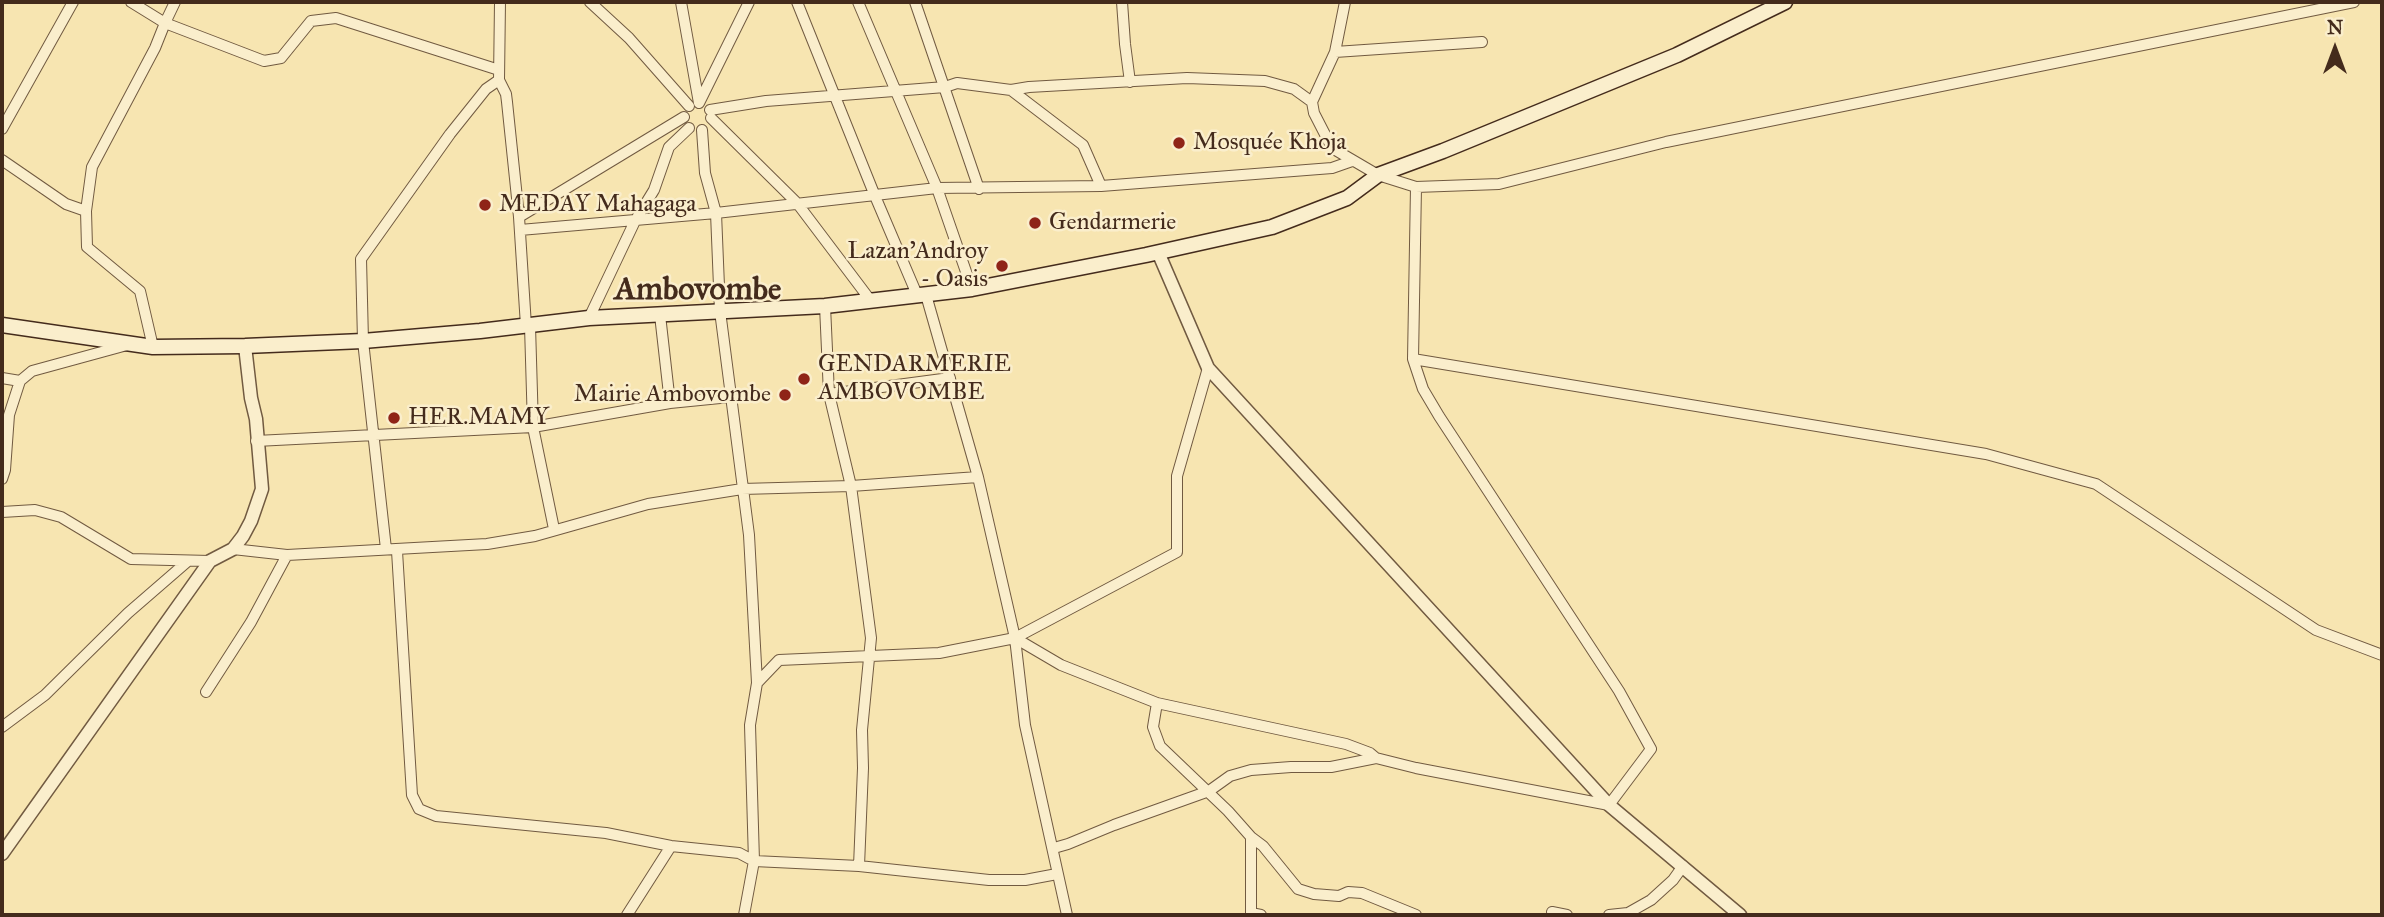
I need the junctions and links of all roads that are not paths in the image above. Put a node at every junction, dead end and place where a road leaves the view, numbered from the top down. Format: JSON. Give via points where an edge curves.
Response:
{"nodes":[{"id":1,"x":73,"y":2,"type":"edge"},
{"id":2,"x":131,"y":2,"type":"edge"},
{"id":3,"x":175,"y":2,"type":"edge"},
{"id":4,"x":500,"y":2,"type":"edge"},
{"id":5,"x":590,"y":2,"type":"edge"},
{"id":6,"x":681,"y":2,"type":"edge"},
{"id":7,"x":749,"y":2,"type":"edge"},
{"id":8,"x":797,"y":2,"type":"edge"},
{"id":9,"x":858,"y":2,"type":"edge"},
{"id":10,"x":915,"y":2,"type":"edge"},
{"id":11,"x":1122,"y":2,"type":"edge"},
{"id":12,"x":1345,"y":2,"type":"edge"},
{"id":13,"x":1785,"y":2,"type":"edge"},
{"id":14,"x":2354,"y":2,"type":"edge"},
{"id":15,"x":165,"y":23,"type":"junction"},
{"id":16,"x":1482,"y":42,"type":"dead end"},
{"id":17,"x":1335,"y":52,"type":"junction"},
{"id":18,"x":499,"y":75,"type":"junction"},
{"id":19,"x":1130,"y":82,"type":"junction"},
{"id":20,"x":945,"y":88,"type":"junction"},
{"id":21,"x":1011,"y":90,"type":"junction"},
{"id":22,"x":894,"y":91,"type":"junction"},
{"id":23,"x":836,"y":96,"type":"junction"},
{"id":24,"x":1312,"y":102,"type":"junction"},
{"id":25,"x":694,"y":105,"type":"junction"},
{"id":26,"x":710,"y":114,"type":"junction"},
{"id":27,"x":684,"y":117,"type":"junction"},
{"id":28,"x":2,"y":128,"type":"edge"},
{"id":29,"x":689,"y":128,"type":"junction"},
{"id":30,"x":702,"y":130,"type":"junction"},
{"id":31,"x":2,"y":160,"type":"edge"},
{"id":32,"x":1352,"y":161,"type":"junction"},
{"id":33,"x":1378,"y":175,"type":"junction"},
{"id":34,"x":1101,"y":186,"type":"junction"},
{"id":35,"x":1416,"y":187,"type":"junction"},
{"id":36,"x":937,"y":188,"type":"junction"},
{"id":37,"x":979,"y":189,"type":"junction"},
{"id":38,"x":874,"y":196,"type":"junction"},
{"id":39,"x":797,"y":203,"type":"junction"},
{"id":40,"x":86,"y":211,"type":"junction"},
{"id":41,"x":716,"y":213,"type":"junction"},
{"id":42,"x":519,"y":217,"type":"junction"},
{"id":43,"x":635,"y":221,"type":"junction"},
{"id":44,"x":520,"y":230,"type":"junction"},
{"id":45,"x":1158,"y":252,"type":"junction"},
{"id":46,"x":972,"y":289,"type":"junction"},
{"id":47,"x":922,"y":296,"type":"junction"},
{"id":48,"x":872,"y":301,"type":"junction"},
{"id":49,"x":825,"y":306,"type":"junction"},
{"id":50,"x":720,"y":311,"type":"junction"},
{"id":51,"x":660,"y":315,"type":"junction"},
{"id":52,"x":589,"y":318,"type":"junction"},
{"id":53,"x":2,"y":325,"type":"edge"},
{"id":54,"x":528,"y":326,"type":"junction"},
{"id":55,"x":363,"y":341,"type":"junction"},
{"id":56,"x":130,"y":344,"type":"junction"},
{"id":57,"x":245,"y":346,"type":"junction"},
{"id":58,"x":153,"y":347,"type":"junction"},
{"id":59,"x":1413,"y":359,"type":"junction"},
{"id":60,"x":1208,"y":368,"type":"junction"},
{"id":61,"x":2,"y":378,"type":"edge"},
{"id":62,"x":950,"y":378,"type":"junction"},
{"id":63,"x":20,"y":381,"type":"junction"},
{"id":64,"x":829,"y":394,"type":"junction"},
{"id":65,"x":730,"y":397,"type":"junction"},
{"id":66,"x":670,"y":402,"type":"junction"},
{"id":67,"x":533,"y":427,"type":"junction"},
{"id":68,"x":373,"y":435,"type":"junction"},
{"id":69,"x":256,"y":441,"type":"junction"},
{"id":70,"x":978,"y":477,"type":"junction"},
{"id":71,"x":2,"y":480,"type":"edge"},
{"id":72,"x":851,"y":486,"type":"junction"},
{"id":73,"x":742,"y":489,"type":"junction"},
{"id":74,"x":2,"y":512,"type":"edge"},
{"id":75,"x":554,"y":528,"type":"junction"},
{"id":76,"x":233,"y":549,"type":"junction"},
{"id":77,"x":386,"y":549,"type":"junction"},
{"id":78,"x":397,"y":551,"type":"junction"},
{"id":79,"x":287,"y":555,"type":"junction"},
{"id":80,"x":188,"y":561,"type":"junction"},
{"id":81,"x":210,"y":561,"type":"junction"},
{"id":82,"x":1015,"y":638,"type":"junction"},
{"id":83,"x":870,"y":655,"type":"junction"},
{"id":84,"x":2382,"y":655,"type":"edge"},
{"id":85,"x":757,"y":683,"type":"junction"},
{"id":86,"x":206,"y":692,"type":"dead end"},
{"id":87,"x":1157,"y":703,"type":"junction"},
{"id":88,"x":2,"y":727,"type":"edge"},
{"id":89,"x":1376,"y":758,"type":"junction"},
{"id":90,"x":1209,"y":791,"type":"junction"},
{"id":91,"x":1609,"y":805,"type":"junction"},
{"id":92,"x":1251,"y":837,"type":"junction"},
{"id":93,"x":671,"y":846,"type":"junction"},
{"id":94,"x":1054,"y":848,"type":"junction"},
{"id":95,"x":2,"y":854,"type":"edge"},
{"id":96,"x":754,"y":861,"type":"junction"},
{"id":97,"x":859,"y":866,"type":"junction"},
{"id":98,"x":1684,"y":866,"type":"junction"},
{"id":99,"x":1057,"y":874,"type":"junction"},
{"id":100,"x":1552,"y":912,"type":"dead end"},
{"id":101,"x":627,"y":915,"type":"edge"},
{"id":102,"x":744,"y":915,"type":"edge"},
{"id":103,"x":1067,"y":915,"type":"edge"},
{"id":104,"x":1261,"y":915,"type":"edge"},
{"id":105,"x":1416,"y":915,"type":"edge"},
{"id":106,"x":1567,"y":915,"type":"edge"},
{"id":107,"x":1609,"y":915,"type":"edge"},
{"id":108,"x":1740,"y":915,"type":"edge"}],
"edges":[{"from":1,"to":28,"type":"street"},
{"from":2,"to":15,"type":"street"},
{"from":3,"to":15,"type":"street"},
{"from":4,"to":18,"type":"street"},
{"from":5,"to":25,"type":"street"},
{"from":6,"to":25,"type":"street"},
{"from":7,"to":25,"type":"street"},
{"from":8,"to":23,"type":"street"},
{"from":9,"to":22,"type":"street"},
{"from":10,"to":20,"type":"street"},
{"from":11,"to":19,"type":"street"},
{"from":12,"to":17,"type":"street"},
{"from":13,"to":33,"type":"main road","via":[[1677,55]]},
{"from":14,"to":35,"type":"street","via":[[1705,134],[1499,184]]},
{"from":15,"to":18,"type":"street","via":[[264,61],[281,58],[311,20],[336,18]]},
{"from":15,"to":40,"type":"street","via":[[92,167]]},
{"from":16,"to":17,"type":"street"},
{"from":17,"to":24,"type":"street"},
{"from":18,"to":42,"type":"street","via":[[506,94]]},
{"from":18,"to":55,"type":"street","via":[[450,134],[361,259]]},
{"from":19,"to":21,"type":"street"},
{"from":19,"to":24,"type":"street","via":[[1187,78],[1265,81],[1294,89]]},
{"from":20,"to":21,"type":"street","via":[[972,83]]},
{"from":20,"to":22,"type":"street"},
{"from":20,"to":37,"type":"street"},
{"from":21,"to":34,"type":"street","via":[[1083,145]]},
{"from":22,"to":23,"type":"street"},
{"from":22,"to":36,"type":"street"},
{"from":23,"to":26,"type":"street","via":[[766,101]]},
{"from":23,"to":38,"type":"street"},
{"from":24,"to":32,"type":"street","via":[[1332,148]]},
{"from":25,"to":26,"type":"street"},
{"from":25,"to":27,"type":"street"},
{"from":26,"to":30,"type":"street"},
{"from":26,"to":39,"type":"street"},
{"from":27,"to":29,"type":"street"},
{"from":27,"to":42,"type":"street"},
{"from":29,"to":30,"type":"street"},
{"from":29,"to":43,"type":"street","via":[[669,147],[654,190]]},
{"from":30,"to":41,"type":"street","via":[[705,173]]},
{"from":31,"to":40,"type":"street","via":[[66,204]]},
{"from":32,"to":33,"type":"street"},
{"from":32,"to":34,"type":"street","via":[[1332,169]]},
{"from":33,"to":35,"type":"street"},
{"from":33,"to":45,"type":"main road","via":[[1348,198],[1272,227]]},
{"from":34,"to":37,"type":"street"},
{"from":35,"to":59,"type":"street"},
{"from":36,"to":37,"type":"street"},
{"from":36,"to":38,"type":"street"},
{"from":36,"to":46,"type":"street"},
{"from":38,"to":39,"type":"street"},
{"from":38,"to":47,"type":"street"},
{"from":39,"to":41,"type":"street"},
{"from":39,"to":48,"type":"street"},
{"from":40,"to":58,"type":"street","via":[[87,247],[141,291]]},
{"from":41,"to":43,"type":"street"},
{"from":41,"to":50,"type":"street"},
{"from":42,"to":44,"type":"street"},
{"from":43,"to":44,"type":"street"},
{"from":43,"to":52,"type":"street"},
{"from":44,"to":54,"type":"street"},
{"from":45,"to":46,"type":"main road"},
{"from":45,"to":60,"type":"street"},
{"from":46,"to":47,"type":"main road"},
{"from":47,"to":48,"type":"main road"},
{"from":47,"to":62,"type":"street"},
{"from":48,"to":49,"type":"main road"},
{"from":49,"to":50,"type":"main road"},
{"from":49,"to":64,"type":"street"},
{"from":50,"to":51,"type":"main road"},
{"from":50,"to":65,"type":"street"},
{"from":51,"to":52,"type":"main road"},
{"from":51,"to":66,"type":"street"},
{"from":52,"to":54,"type":"main road"},
{"from":53,"to":56,"type":"main road"},
{"from":54,"to":55,"type":"main road"},
{"from":54,"to":67,"type":"street"},
{"from":55,"to":57,"type":"main road"},
{"from":55,"to":68,"type":"street"},
{"from":56,"to":58,"type":"main road"},
{"from":56,"to":63,"type":"street","via":[[32,371]]},
{"from":57,"to":58,"type":"main road"},
{"from":57,"to":69,"type":"street"},
{"from":59,"to":84,"type":"street","via":[[1986,454],[2096,484],[2316,630]]},
{"from":59,"to":91,"type":"street","via":[[1439,416],[1612,680],[1651,749]]},
{"from":60,"to":82,"type":"street","via":[[1177,477],[1177,552]]},
{"from":60,"to":91,"type":"street"},
{"from":61,"to":63,"type":"street"},
{"from":62,"to":64,"type":"street"},
{"from":62,"to":70,"type":"street"},
{"from":63,"to":71,"type":"street","via":[[9,415]]},
{"from":64,"to":72,"type":"street"},
{"from":65,"to":66,"type":"street"},
{"from":65,"to":73,"type":"street"},
{"from":66,"to":67,"type":"street"},
{"from":67,"to":68,"type":"street"},
{"from":67,"to":75,"type":"street"},
{"from":68,"to":69,"type":"street"},
{"from":68,"to":77,"type":"street"},
{"from":69,"to":76,"type":"street","via":[[262,489]]},
{"from":70,"to":72,"type":"street"},
{"from":70,"to":82,"type":"street"},
{"from":72,"to":73,"type":"street"},
{"from":72,"to":83,"type":"street"},
{"from":73,"to":75,"type":"street","via":[[648,504]]},
{"from":73,"to":85,"type":"street"},
{"from":74,"to":80,"type":"street","via":[[34,510],[61,517],[131,559]]},
{"from":75,"to":78,"type":"street","via":[[536,536],[487,544]]},
{"from":76,"to":79,"type":"street"},
{"from":76,"to":81,"type":"street"},
{"from":77,"to":78,"type":"street"},
{"from":77,"to":79,"type":"street"},
{"from":78,"to":93,"type":"street","via":[[412,795],[419,809],[436,816],[606,833]]},
{"from":79,"to":86,"type":"street"},
{"from":80,"to":81,"type":"street"},
{"from":80,"to":88,"type":"street","via":[[45,695]]},
{"from":81,"to":95,"type":"street"},
{"from":82,"to":83,"type":"street","via":[[939,653]]},
{"from":82,"to":87,"type":"street","via":[[1061,665]]},
{"from":82,"to":94,"type":"street","via":[[1025,725]]},
{"from":83,"to":85,"type":"street","via":[[779,660]]},
{"from":83,"to":97,"type":"street","via":[[862,730]]},
{"from":85,"to":96,"type":"street","via":[[750,725]]},
{"from":87,"to":89,"type":"street","via":[[1346,744]]},
{"from":87,"to":90,"type":"street","via":[[1153,727],[1160,746]]},
{"from":89,"to":90,"type":"street","via":[[1331,767],[1251,770],[1230,776]]},
{"from":89,"to":91,"type":"street"},
{"from":90,"to":92,"type":"street"},
{"from":90,"to":94,"type":"street"},
{"from":91,"to":98,"type":"street"},
{"from":92,"to":104,"type":"street","via":[[1251,913]]},
{"from":92,"to":105,"type":"street","via":[[1298,888],[1339,896],[1362,893]]},
{"from":93,"to":96,"type":"street","via":[[739,853]]},
{"from":93,"to":101,"type":"street"},
{"from":94,"to":99,"type":"street"},
{"from":96,"to":97,"type":"street"},
{"from":96,"to":102,"type":"street"},
{"from":97,"to":99,"type":"street","via":[[989,880]]},
{"from":98,"to":107,"type":"street","via":[[1651,900],[1628,913]]},
{"from":98,"to":108,"type":"street"},
{"from":99,"to":103,"type":"street"},
{"from":100,"to":106,"type":"street"}]}
